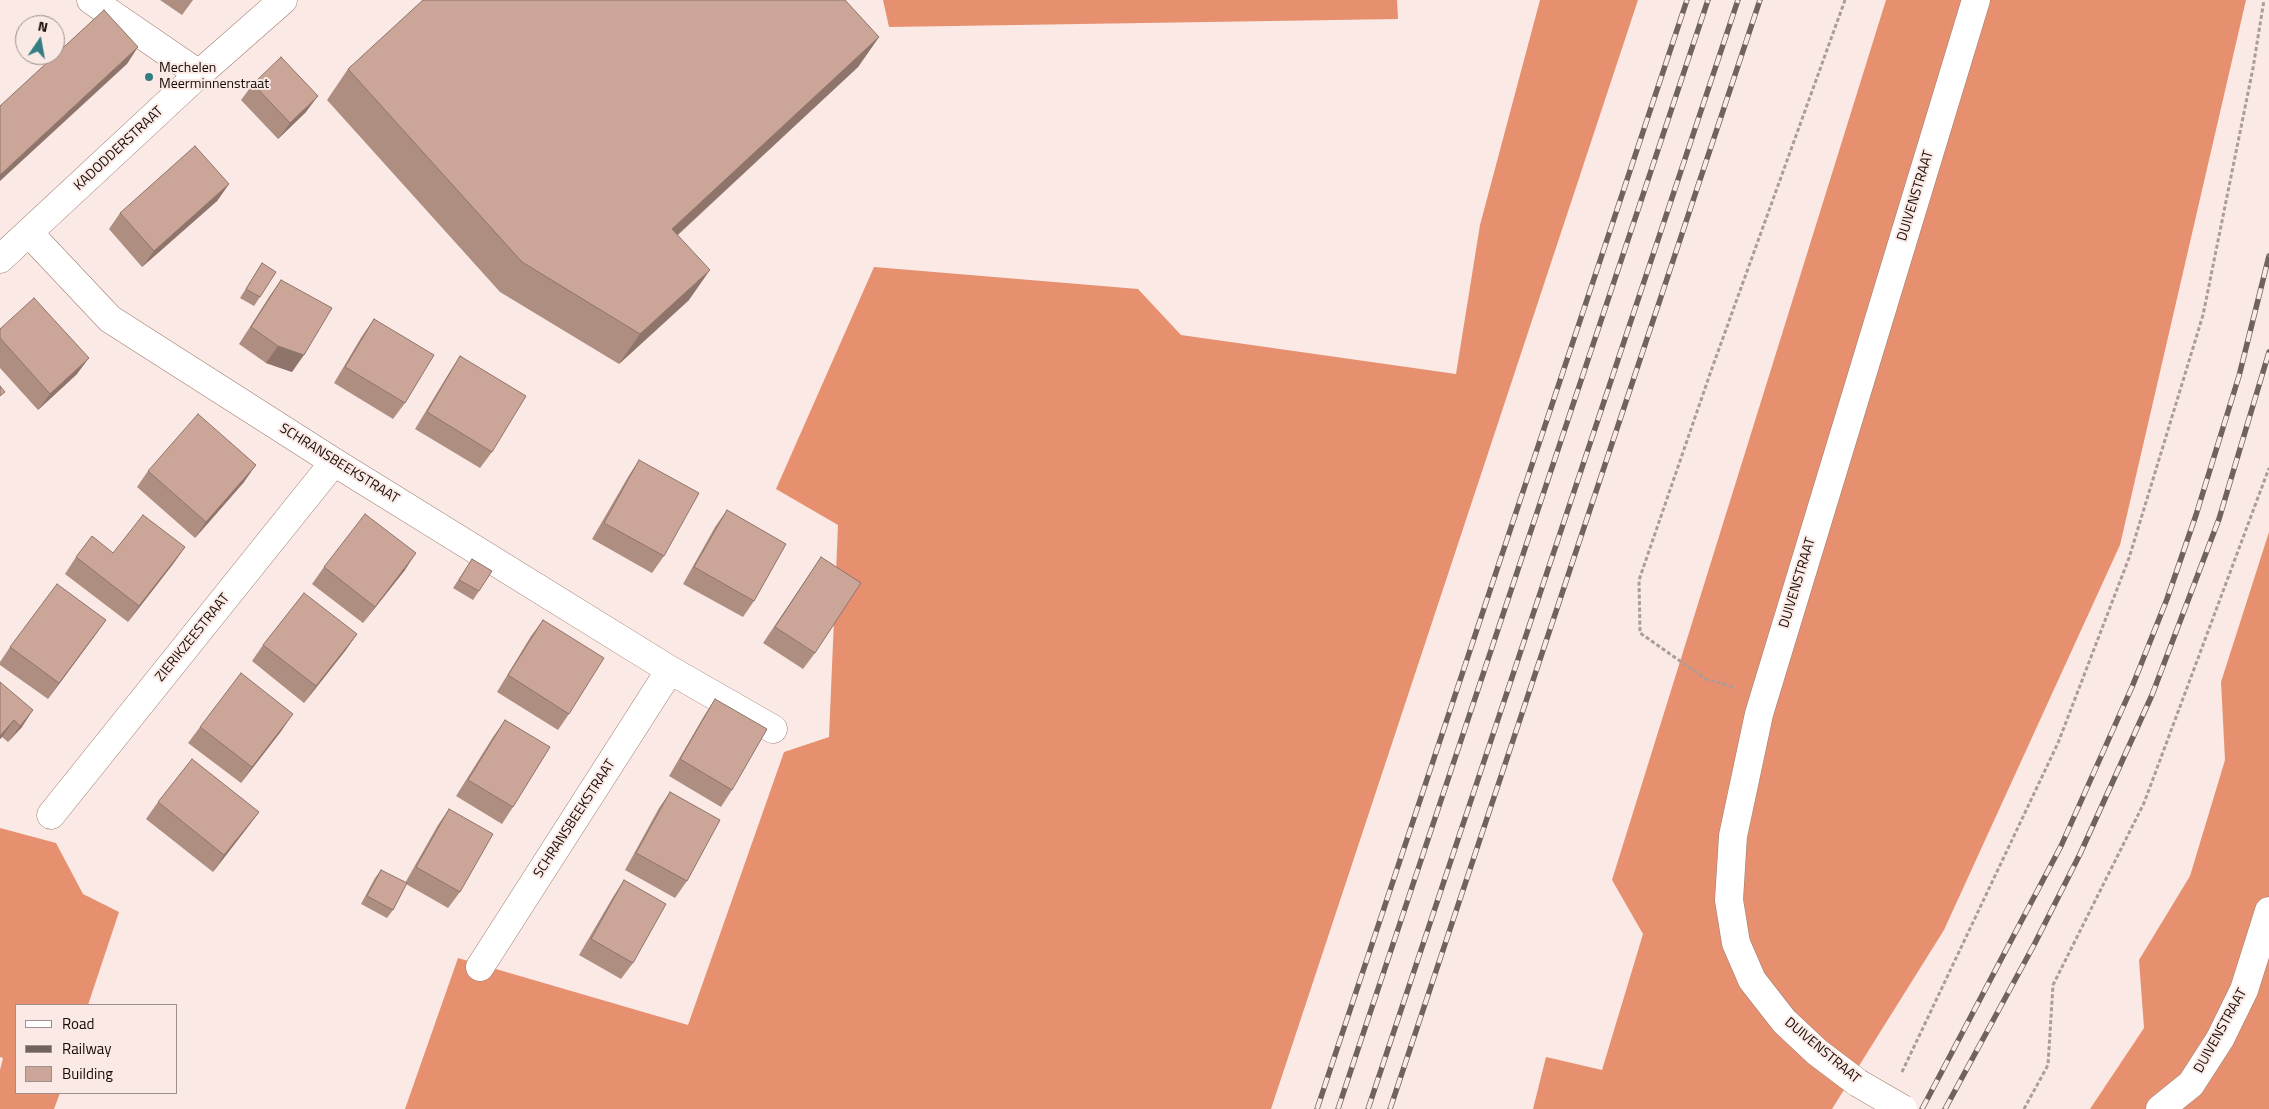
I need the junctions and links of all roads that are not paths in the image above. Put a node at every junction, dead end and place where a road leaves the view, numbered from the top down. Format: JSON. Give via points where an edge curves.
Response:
{"nodes":[{"id":1,"x":91,"y":0,"type":"edge"},
{"id":2,"x":283,"y":0,"type":"edge"},
{"id":3,"x":1976,"y":0,"type":"edge"},
{"id":4,"x":199,"y":74,"type":"junction"},
{"id":5,"x":28,"y":233,"type":"junction"},
{"id":6,"x":0,"y":259,"type":"edge"},
{"id":7,"x":334,"y":462,"type":"junction"},
{"id":8,"x":670,"y":670,"type":"junction"},
{"id":9,"x":773,"y":729,"type":"dead end"},
{"id":10,"x":51,"y":815,"type":"dead end"},
{"id":11,"x":2269,"y":910,"type":"edge"},
{"id":12,"x":480,"y":967,"type":"dead end"},
{"id":13,"x":1903,"y":1109,"type":"edge"},
{"id":14,"x":2160,"y":1109,"type":"edge"}],
"edges":[{"from":1,"to":4,"type":"street"},
{"from":2,"to":4,"type":"street","name":"KADODDERSTRAAT"},
{"from":3,"to":13,"type":"street","name":"DUIVENSTRAAT","bridge":true,"via":[[1764,696],[1734,836],[1729,900],[1736,943],[1752,980],[1784,1021],[1817,1052],[1858,1083]]},
{"from":4,"to":5,"type":"street","name":"KADODDERSTRAAT"},
{"from":5,"to":6,"type":"street","name":"KADODDERSTRAAT"},
{"from":5,"to":7,"type":"street","name":"SCHRANSBEEKSTRAAT","via":[[110,319]]},
{"from":7,"to":8,"type":"street","name":"SCHRANSBEEKSTRAAT"},
{"from":7,"to":10,"type":"street","name":"ZIERIKZEESTRAAT"},
{"from":8,"to":9,"type":"street","name":"SCHRANSBEEKSTRAAT"},
{"from":8,"to":12,"type":"street","name":"SCHRANSBEEKSTRAAT"},
{"from":11,"to":14,"type":"street","name":"DUIVENSTRAAT","via":[[2244,990],[2220,1039],[2191,1084]]}]}
